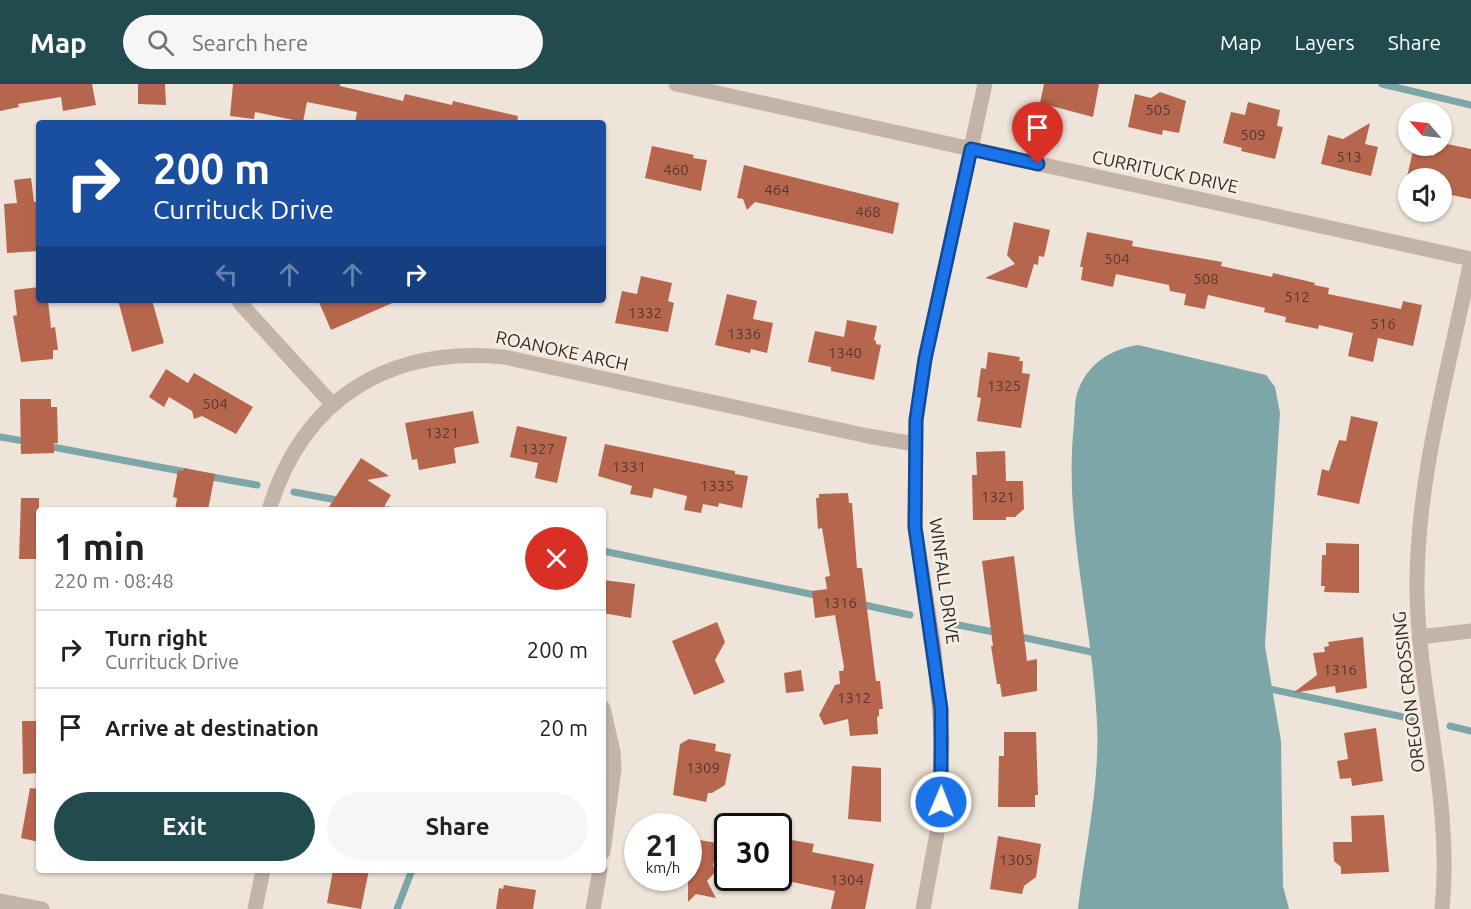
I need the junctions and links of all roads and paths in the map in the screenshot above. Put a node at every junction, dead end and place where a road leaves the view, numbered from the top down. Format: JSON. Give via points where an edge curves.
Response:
{"nodes":[{"id":1,"x":676,"y":84,"type":"edge"},
{"id":2,"x":985,"y":84,"type":"edge"},
{"id":3,"x":971,"y":149,"type":"junction"},
{"id":4,"x":1471,"y":259,"type":"edge"},
{"id":5,"x":240,"y":303,"type":"dead end"},
{"id":6,"x":333,"y":405,"type":"junction"},
{"id":7,"x":915,"y":444,"type":"junction"},
{"id":8,"x":269,"y":507,"type":"edge"},
{"id":9,"x":1471,"y":631,"type":"edge"},
{"id":10,"x":1419,"y":637,"type":"junction"},
{"id":11,"x":606,"y":721,"type":"edge"},
{"id":12,"x":606,"y":829,"type":"edge"},
{"id":13,"x":262,"y":873,"type":"edge"},
{"id":14,"x":599,"y":873,"type":"edge"},
{"id":15,"x":0,"y":901,"type":"edge"},
{"id":16,"x":42,"y":909,"type":"edge"},
{"id":17,"x":255,"y":909,"type":"edge"},
{"id":18,"x":593,"y":909,"type":"edge"},
{"id":19,"x":923,"y":909,"type":"edge"},
{"id":20,"x":1442,"y":909,"type":"edge"}],
"edges":[{"from":1,"to":3,"type":"street","name":"CURRITUCK DRIVE"},
{"from":2,"to":3,"type":"street","name":"WINFALL DRIVE"},
{"from":3,"to":4,"type":"street","name":"CURRITUCK DRIVE"},
{"from":3,"to":7,"type":"street","name":"WINFALL DRIVE","via":[[925,359]]},
{"from":4,"to":10,"type":"street","name":"OREGON CROSSING","via":[[1422,499]]},
{"from":5,"to":6,"type":"street"},
{"from":6,"to":7,"type":"street","name":"ROANOKE ARCH","via":[[376,376],[409,363],[468,354],[504,357]]},
{"from":6,"to":8,"type":"street","name":"ROANOKE ARCH","via":[[290,458]]},
{"from":7,"to":19,"type":"street","name":"WINFALL DRIVE","via":[[915,527],[934,648],[942,742],[937,833]]},
{"from":9,"to":10,"type":"street"},
{"from":10,"to":20,"type":"street","name":"OREGON CROSSING","via":[[1442,795]]},
{"from":11,"to":12,"type":"street","via":[[614,769]]},
{"from":13,"to":17,"type":"street"},
{"from":14,"to":18,"type":"street"},
{"from":15,"to":16,"type":"street"}]}
